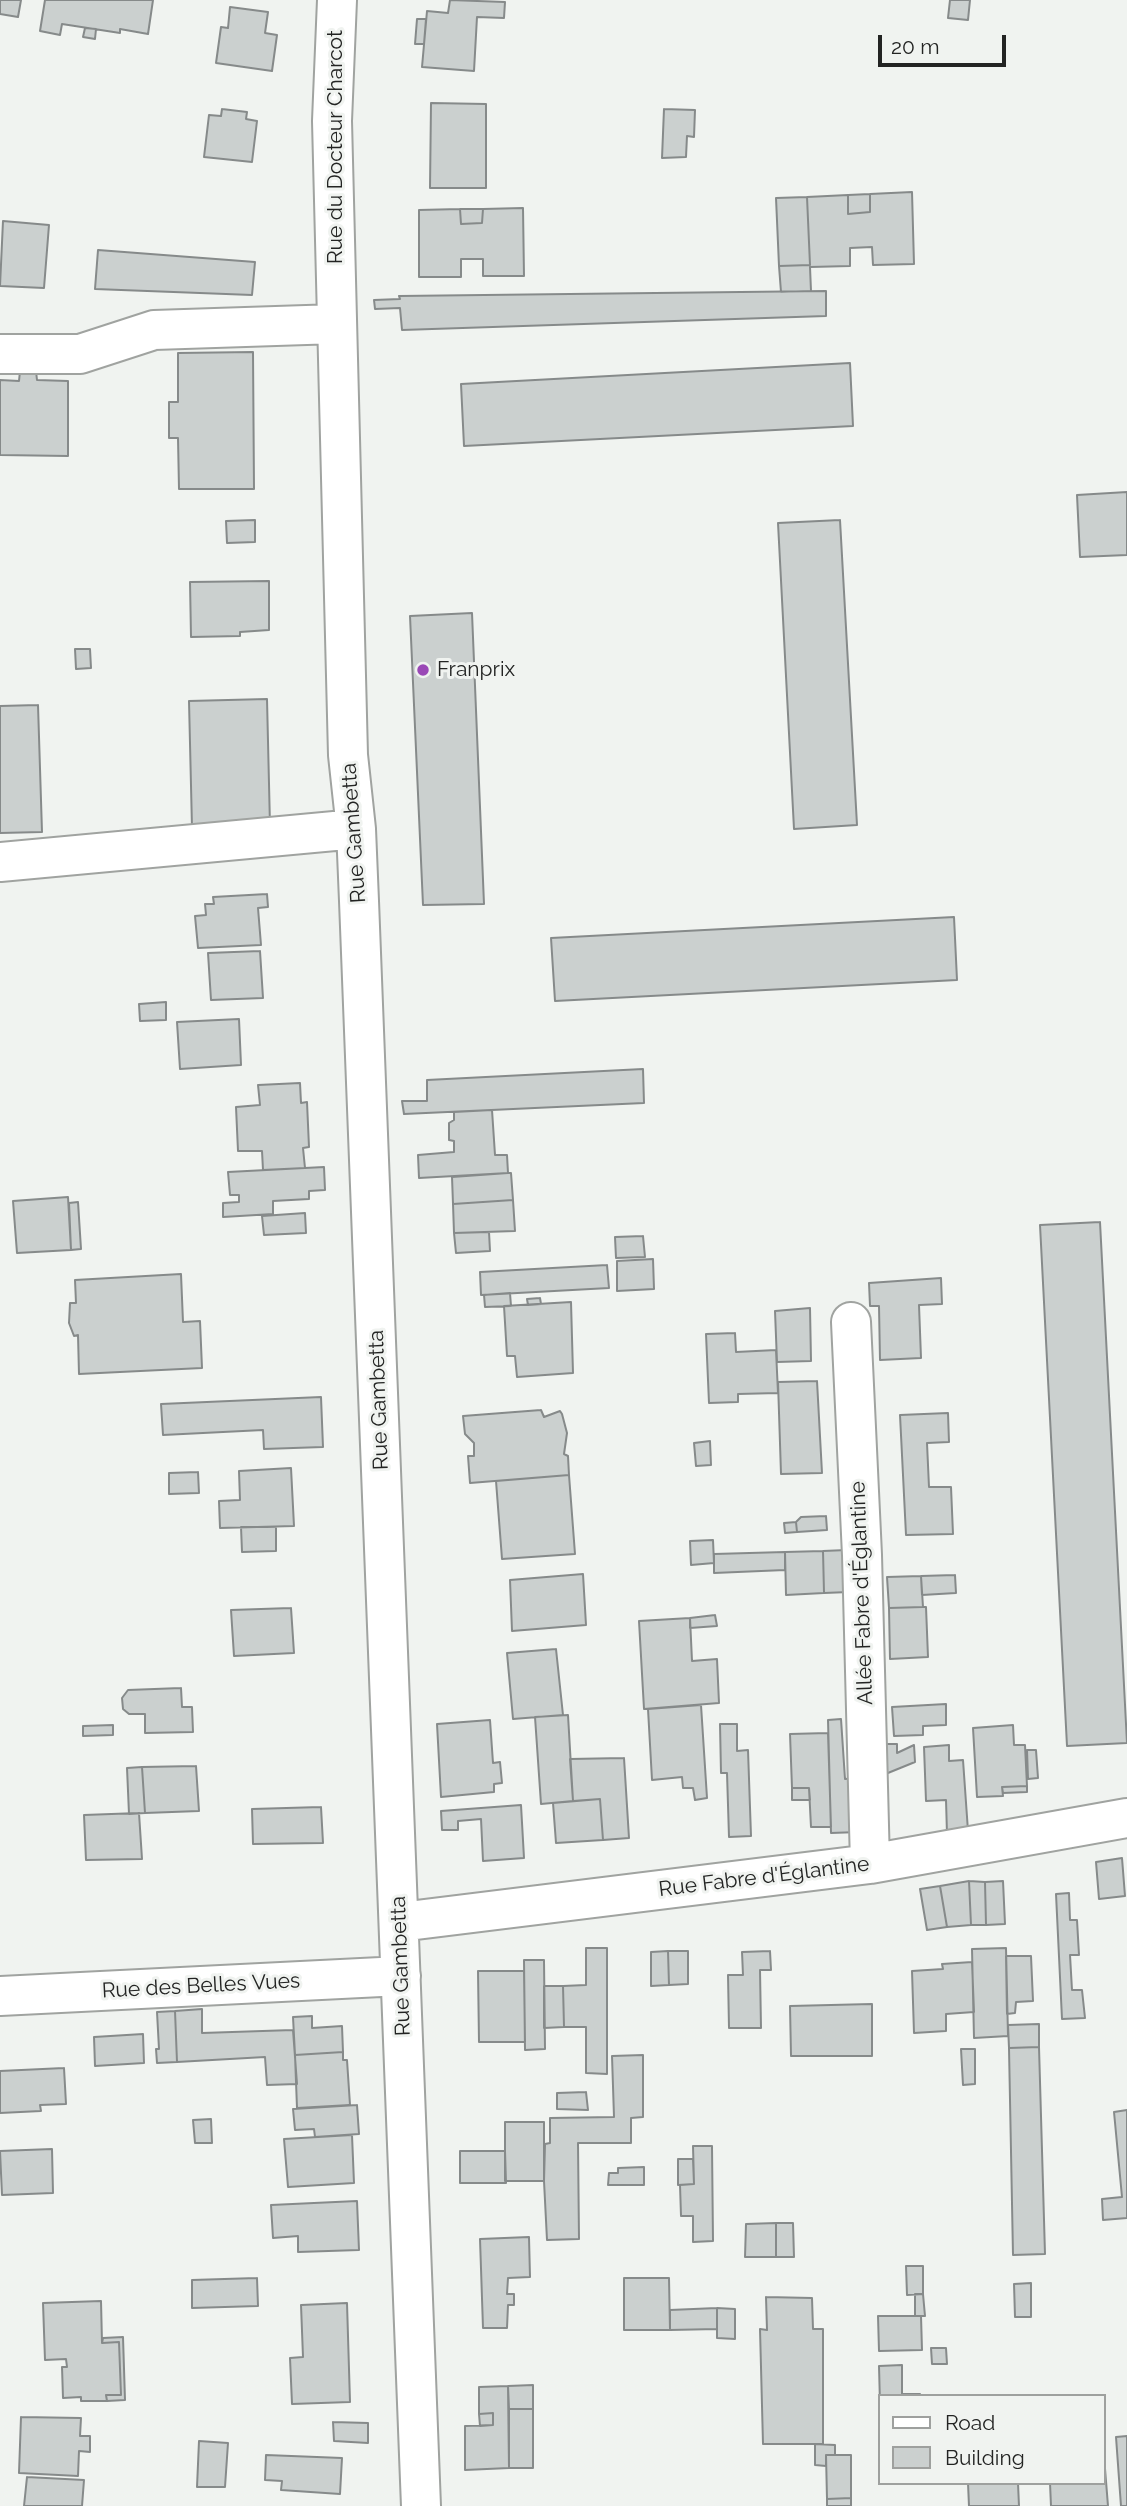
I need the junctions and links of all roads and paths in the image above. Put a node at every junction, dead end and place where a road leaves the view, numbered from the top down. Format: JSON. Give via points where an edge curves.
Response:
{"nodes":[{"id":1,"x":337,"y":0,"type":"edge"},
{"id":2,"x":337,"y":309,"type":"junction"},
{"id":3,"x":0,"y":354,"type":"edge"},
{"id":4,"x":356,"y":829,"type":"junction"},
{"id":5,"x":0,"y":862,"type":"edge"},
{"id":6,"x":851,"y":1322,"type":"dead end"},
{"id":7,"x":1127,"y":1818,"type":"edge"},
{"id":8,"x":870,"y":1864,"type":"junction"},
{"id":9,"x":400,"y":1922,"type":"junction"},
{"id":10,"x":401,"y":1976,"type":"junction"},
{"id":11,"x":0,"y":1996,"type":"edge"},
{"id":12,"x":421,"y":2506,"type":"edge"}],
"edges":[{"from":1,"to":2,"type":"street","name":"Rue du Docteur Charcot","via":[[332,121]]},
{"from":2,"to":3,"type":"street","via":[[154,330],[80,354]]},
{"from":2,"to":4,"type":"street","name":"Rue Gambetta","via":[[348,755]]},
{"from":4,"to":5,"type":"street"},
{"from":4,"to":9,"type":"street","name":"Rue Gambetta"},
{"from":6,"to":8,"type":"street","name":"Allée Fabre d'Églantine"},
{"from":7,"to":8,"type":"street","name":"Rue Fabre d'Églantine"},
{"from":8,"to":9,"type":"street","name":"Rue Fabre d'Églantine"},
{"from":9,"to":10,"type":"street","name":"Rue Gambetta"},
{"from":10,"to":11,"type":"street","name":"Rue des Belles Vues"},
{"from":10,"to":12,"type":"street","name":"Rue Gambetta"}]}
